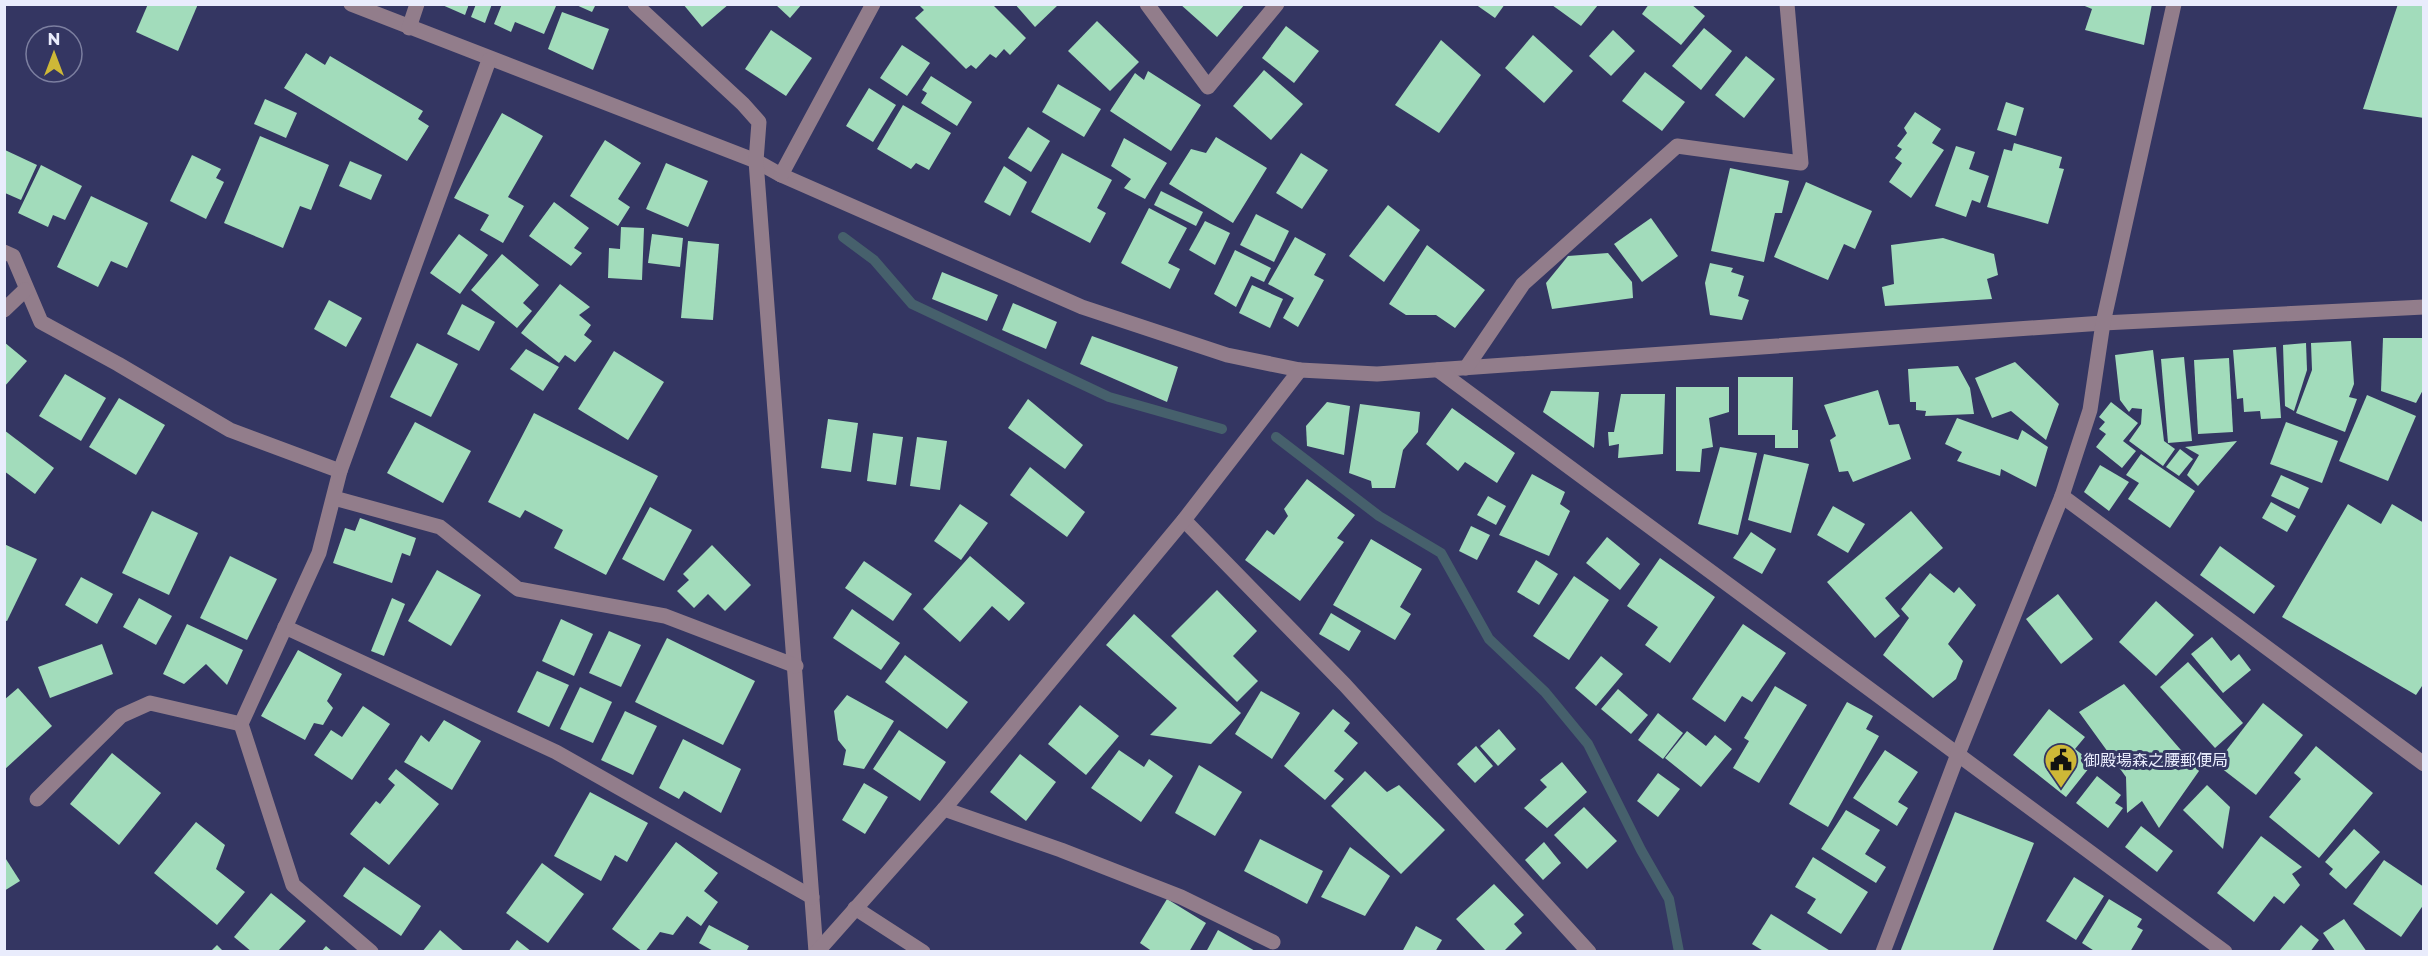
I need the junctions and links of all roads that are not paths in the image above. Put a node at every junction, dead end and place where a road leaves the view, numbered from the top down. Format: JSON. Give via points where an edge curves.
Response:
{"nodes":[{"id":1,"x":351,"y":4,"type":"edge"},
{"id":2,"x":417,"y":4,"type":"edge"},
{"id":3,"x":635,"y":4,"type":"edge"},
{"id":4,"x":873,"y":4,"type":"edge"},
{"id":5,"x":1147,"y":4,"type":"edge"},
{"id":6,"x":1277,"y":4,"type":"edge"},
{"id":7,"x":1787,"y":4,"type":"edge"},
{"id":8,"x":2174,"y":4,"type":"edge"},
{"id":9,"x":409,"y":28,"type":"junction"},
{"id":10,"x":489,"y":60,"type":"junction"},
{"id":11,"x":756,"y":161,"type":"junction"},
{"id":12,"x":782,"y":175,"type":"junction"},
{"id":13,"x":4,"y":252,"type":"edge"},
{"id":14,"x":25,"y":290,"type":"junction"},
{"id":15,"x":2424,"y":307,"type":"edge"},
{"id":16,"x":4,"y":310,"type":"edge"},
{"id":17,"x":2103,"y":323,"type":"junction"},
{"id":18,"x":1466,"y":368,"type":"junction"},
{"id":19,"x":1300,"y":370,"type":"junction"},
{"id":20,"x":1438,"y":370,"type":"junction"},
{"id":21,"x":340,"y":471,"type":"junction"},
{"id":22,"x":2062,"y":496,"type":"junction"},
{"id":23,"x":334,"y":498,"type":"junction"},
{"id":24,"x":1184,"y":520,"type":"junction"},
{"id":25,"x":285,"y":627,"type":"junction"},
{"id":26,"x":796,"y":666,"type":"junction"},
{"id":27,"x":241,"y":724,"type":"junction"},
{"id":28,"x":1958,"y":754,"type":"junction"},
{"id":29,"x":2424,"y":764,"type":"edge"},
{"id":30,"x":37,"y":799,"type":"dead end"},
{"id":31,"x":944,"y":809,"type":"junction"},
{"id":32,"x":812,"y":897,"type":"junction"},
{"id":33,"x":855,"y":908,"type":"junction"},
{"id":34,"x":1273,"y":942,"type":"dead end"},
{"id":35,"x":371,"y":951,"type":"edge"},
{"id":36,"x":817,"y":951,"type":"edge"},
{"id":37,"x":922,"y":951,"type":"edge"},
{"id":38,"x":1589,"y":951,"type":"edge"},
{"id":39,"x":1883,"y":951,"type":"edge"},
{"id":40,"x":2225,"y":951,"type":"edge"}],
"edges":[{"from":1,"to":9,"type":"street"},
{"from":2,"to":9,"type":"street"},
{"from":3,"to":11,"type":"street","via":[[759,122]]},
{"from":4,"to":12,"type":"street"},
{"from":5,"to":6,"type":"street","via":[[1208,87]]},
{"from":7,"to":18,"type":"street","via":[[1801,163],[1677,146],[1523,284]]},
{"from":8,"to":17,"type":"street"},
{"from":9,"to":10,"type":"street"},
{"from":10,"to":11,"type":"street"},
{"from":10,"to":21,"type":"street"},
{"from":11,"to":12,"type":"street"},
{"from":11,"to":26,"type":"street"},
{"from":12,"to":19,"type":"street","via":[[1082,307],[1227,355]]},
{"from":13,"to":14,"type":"street","via":[[13,256]]},
{"from":14,"to":16,"type":"street"},
{"from":14,"to":21,"type":"street","via":[[40,322],[230,430]]},
{"from":15,"to":17,"type":"street"},
{"from":17,"to":18,"type":"street"},
{"from":17,"to":22,"type":"street","via":[[2090,410]]},
{"from":18,"to":20,"type":"street"},
{"from":19,"to":20,"type":"street","via":[[1377,374]]},
{"from":19,"to":24,"type":"street"},
{"from":20,"to":28,"type":"street"},
{"from":21,"to":23,"type":"street"},
{"from":22,"to":28,"type":"street"},
{"from":22,"to":29,"type":"street"},
{"from":23,"to":25,"type":"street","via":[[319,553]]},
{"from":23,"to":26,"type":"street","via":[[440,527],[518,589],[665,616]]},
{"from":24,"to":31,"type":"street"},
{"from":24,"to":38,"type":"street","via":[[1345,685]]},
{"from":25,"to":27,"type":"street"},
{"from":25,"to":32,"type":"street","via":[[556,752]]},
{"from":26,"to":32,"type":"street"},
{"from":27,"to":30,"type":"street","via":[[150,704],[121,716]]},
{"from":27,"to":35,"type":"street","via":[[293,885]]},
{"from":28,"to":39,"type":"street"},
{"from":28,"to":40,"type":"street"},
{"from":31,"to":33,"type":"street"},
{"from":31,"to":34,"type":"street","via":[[1181,897]]},
{"from":32,"to":36,"type":"street"},
{"from":33,"to":36,"type":"street"},
{"from":33,"to":37,"type":"street"}]}
